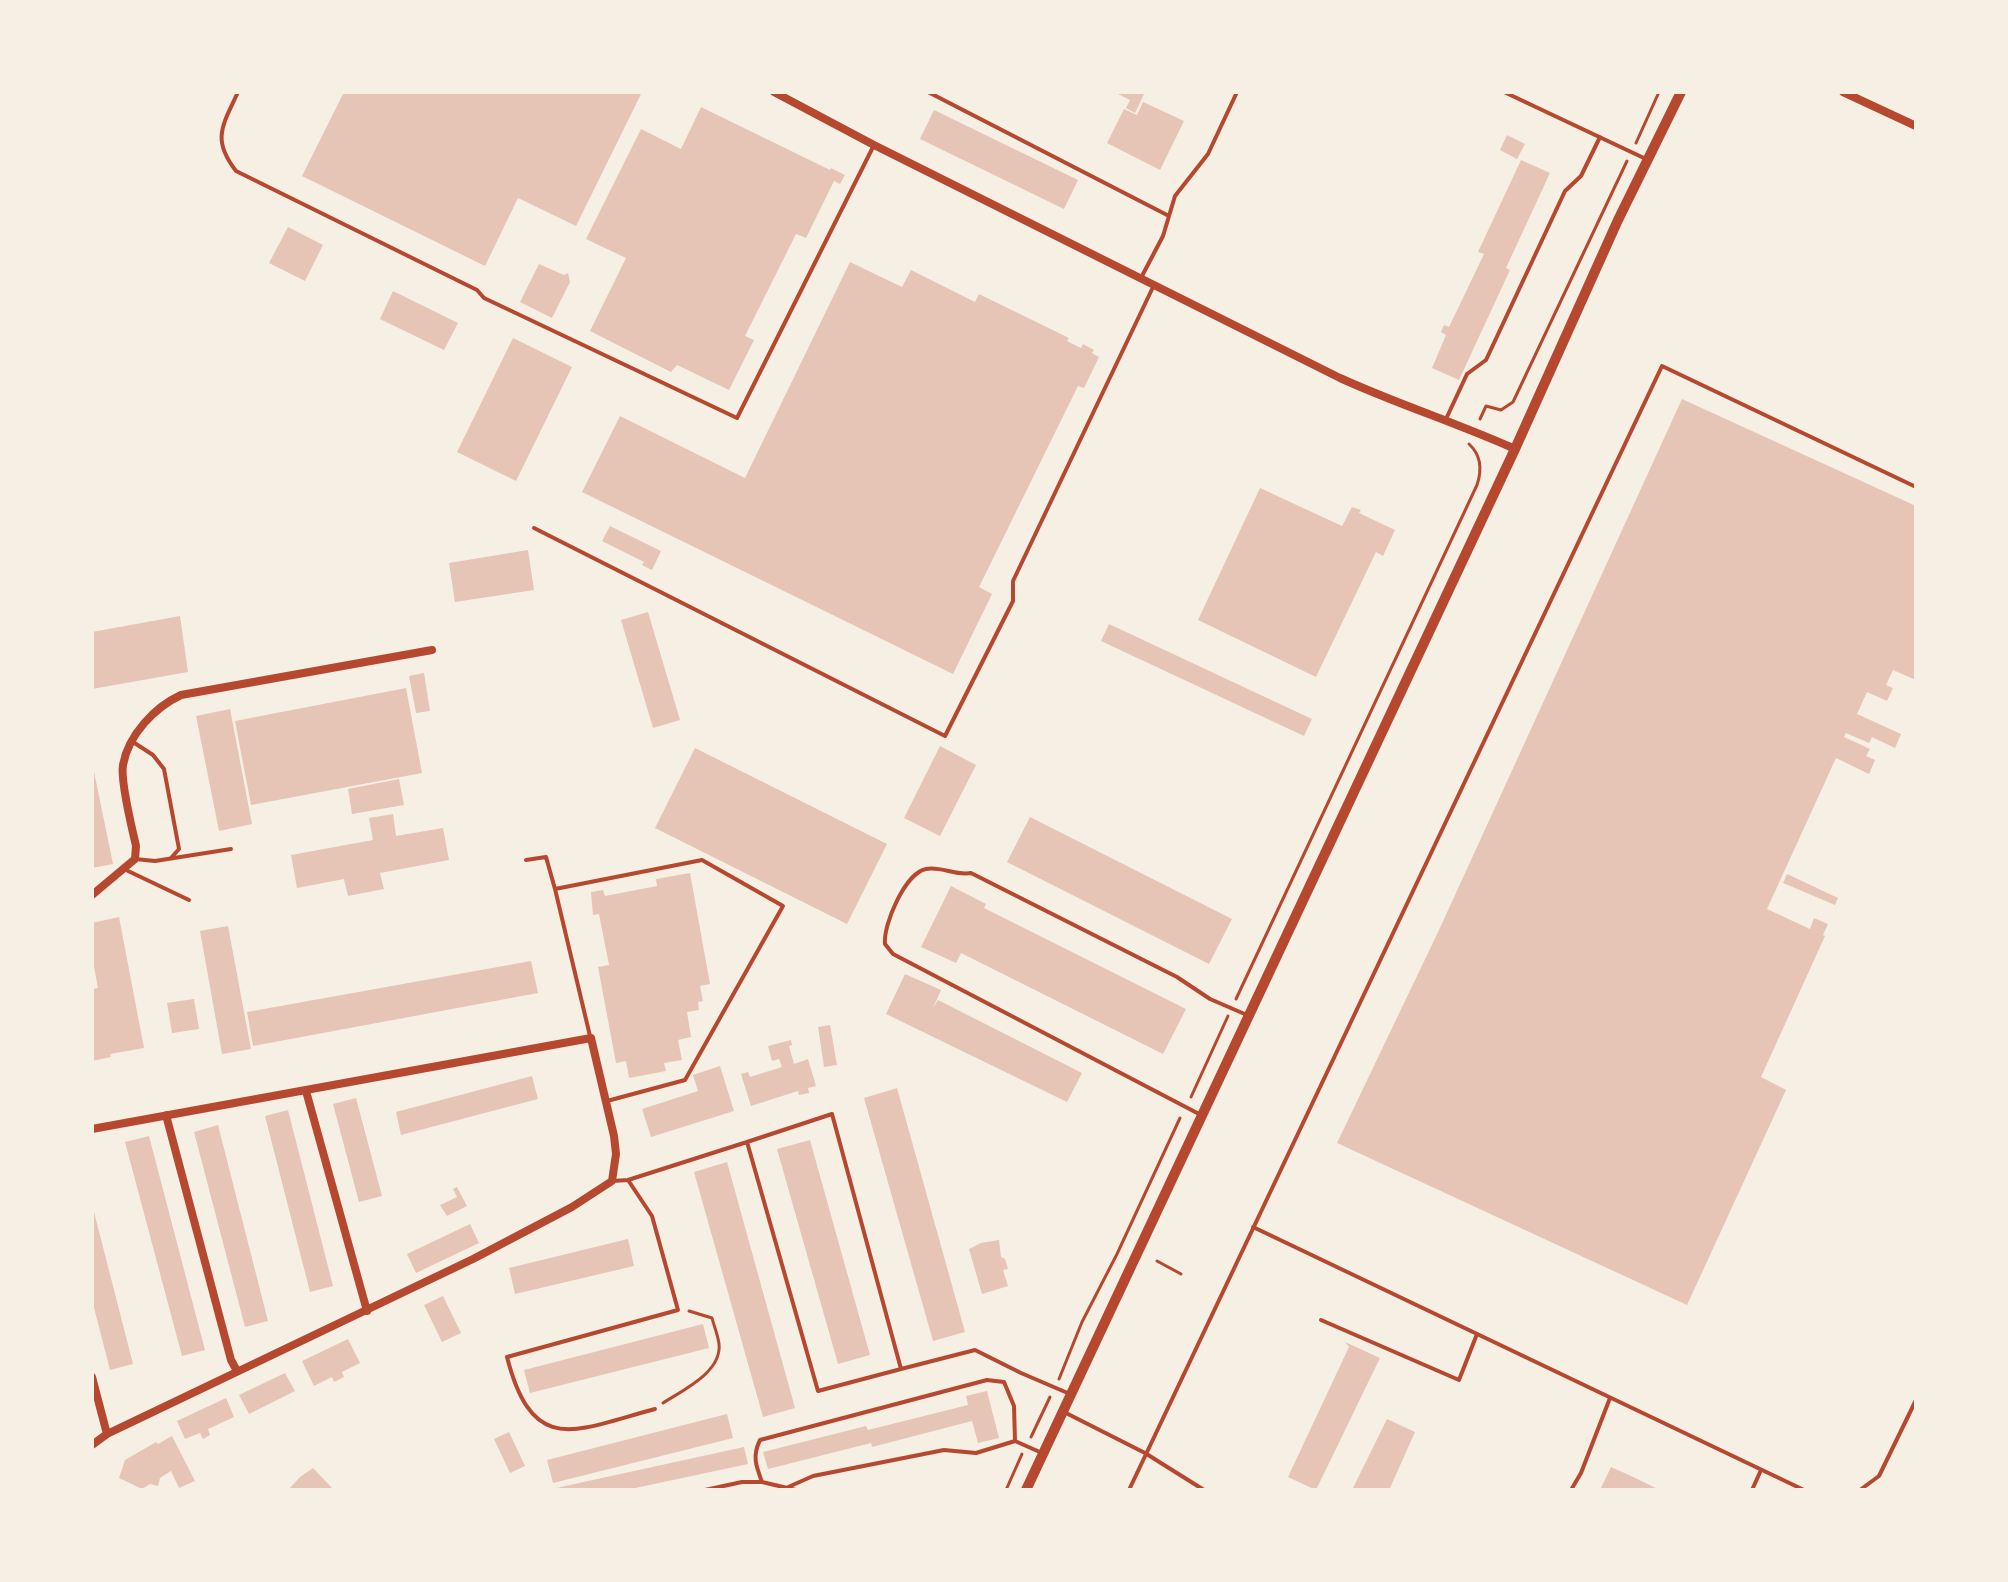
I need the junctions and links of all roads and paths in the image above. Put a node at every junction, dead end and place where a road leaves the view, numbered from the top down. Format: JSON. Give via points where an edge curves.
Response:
{"nodes":[{"id":1,"x":238,"y":92,"type":"edge"},
{"id":2,"x":774,"y":92,"type":"edge"},
{"id":3,"x":928,"y":92,"type":"edge"},
{"id":4,"x":1237,"y":92,"type":"edge"},
{"id":5,"x":1504,"y":92,"type":"edge"},
{"id":6,"x":1659,"y":92,"type":"edge"},
{"id":7,"x":1681,"y":92,"type":"edge"},
{"id":8,"x":1843,"y":92,"type":"edge"},
{"id":9,"x":1916,"y":126,"type":"edge"},
{"id":10,"x":1600,"y":137,"type":"junction"},
{"id":11,"x":874,"y":145,"type":"junction"},
{"id":12,"x":1631,"y":152,"type":"junction"},
{"id":13,"x":1649,"y":160,"type":"junction"},
{"id":14,"x":1169,"y":216,"type":"junction"},
{"id":15,"x":1141,"y":279,"type":"junction"},
{"id":16,"x":1154,"y":285,"type":"junction"},
{"id":17,"x":1445,"y":420,"type":"junction"},
{"id":18,"x":1474,"y":430,"type":"junction"},
{"id":19,"x":1515,"y":449,"type":"junction"},
{"id":20,"x":1916,"y":487,"type":"edge"},
{"id":21,"x":534,"y":528,"type":"dead end"},
{"id":22,"x":432,"y":650,"type":"dead end"},
{"id":23,"x":133,"y":742,"type":"junction"},
{"id":24,"x":231,"y":849,"type":"dead end"},
{"id":25,"x":171,"y":858,"type":"junction"},
{"id":26,"x":135,"y":859,"type":"junction"},
{"id":27,"x":526,"y":860,"type":"dead end"},
{"id":28,"x":126,"y":870,"type":"junction"},
{"id":29,"x":555,"y":889,"type":"junction"},
{"id":30,"x":92,"y":895,"type":"edge"},
{"id":31,"x":189,"y":900,"type":"dead end"},
{"id":32,"x":1231,"y":1008,"type":"junction"},
{"id":33,"x":1249,"y":1016,"type":"junction"},
{"id":34,"x":591,"y":1038,"type":"junction"},
{"id":35,"x":306,"y":1091,"type":"junction"},
{"id":36,"x":605,"y":1101,"type":"junction"},
{"id":37,"x":1185,"y":1108,"type":"junction"},
{"id":38,"x":166,"y":1115,"type":"junction"},
{"id":39,"x":1202,"y":1116,"type":"junction"},
{"id":40,"x":92,"y":1129,"type":"edge"},
{"id":41,"x":747,"y":1142,"type":"junction"},
{"id":42,"x":628,"y":1180,"type":"junction"},
{"id":43,"x":612,"y":1181,"type":"junction"},
{"id":44,"x":1253,"y":1227,"type":"junction"},
{"id":45,"x":1157,"y":1261,"type":"dead end"},
{"id":46,"x":1181,"y":1274,"type":"dead end"},
{"id":47,"x":678,"y":1310,"type":"junction"},
{"id":48,"x":367,"y":1311,"type":"junction"},
{"id":49,"x":1321,"y":1320,"type":"dead end"},
{"id":50,"x":1477,"y":1334,"type":"junction"},
{"id":51,"x":901,"y":1369,"type":"junction"},
{"id":52,"x":237,"y":1371,"type":"junction"},
{"id":53,"x":92,"y":1377,"type":"edge"},
{"id":54,"x":1055,"y":1387,"type":"junction"},
{"id":55,"x":1072,"y":1395,"type":"junction"},
{"id":56,"x":1610,"y":1398,"type":"junction"},
{"id":57,"x":1916,"y":1400,"type":"edge"},
{"id":58,"x":655,"y":1409,"type":"joint"},
{"id":59,"x":1064,"y":1412,"type":"junction"},
{"id":60,"x":107,"y":1434,"type":"junction"},
{"id":61,"x":1015,"y":1441,"type":"junction"},
{"id":62,"x":92,"y":1445,"type":"edge"},
{"id":63,"x":1026,"y":1446,"type":"junction"},
{"id":64,"x":1145,"y":1453,"type":"junction"},
{"id":65,"x":1044,"y":1454,"type":"junction"},
{"id":66,"x":1761,"y":1470,"type":"junction"},
{"id":67,"x":762,"y":1482,"type":"junction"},
{"id":68,"x":786,"y":1488,"type":"junction"},
{"id":69,"x":705,"y":1490,"type":"edge"},
{"id":70,"x":796,"y":1490,"type":"edge"},
{"id":71,"x":1006,"y":1490,"type":"edge"},
{"id":72,"x":1026,"y":1490,"type":"edge"},
{"id":73,"x":1129,"y":1490,"type":"edge"},
{"id":74,"x":1204,"y":1490,"type":"edge"},
{"id":75,"x":1571,"y":1490,"type":"edge"},
{"id":76,"x":1752,"y":1490,"type":"edge"},
{"id":77,"x":1804,"y":1490,"type":"edge"},
{"id":78,"x":1860,"y":1490,"type":"edge"}],
"edges":[{"from":1,"to":11,"type":"lane","via":[[220,135],[223,152],[236,171],[484,298],[737,418]]},
{"from":2,"to":11,"type":"street"},
{"from":3,"to":14,"type":"lane"},
{"from":4,"to":14,"type":"lane","via":[[1208,154],[1175,196]]},
{"from":5,"to":10,"type":"lane"},
{"from":6,"to":12,"type":"path"},
{"from":7,"to":13,"type":"street"},
{"from":8,"to":9,"type":"street"},
{"from":10,"to":12,"type":"lane"},
{"from":10,"to":17,"type":"lane","via":[[1581,176],[1565,191],[1486,360],[1467,374]]},
{"from":11,"to":15,"type":"street"},
{"from":12,"to":13,"type":"lane"},
{"from":12,"to":18,"type":"path","via":[[1513,402],[1501,410],[1486,406]]},
{"from":13,"to":19,"type":"street"},
{"from":14,"to":15,"type":"lane"},
{"from":15,"to":16,"type":"street"},
{"from":16,"to":17,"type":"street","via":[[1340,378]]},
{"from":16,"to":21,"type":"lane","via":[[1013,581],[1013,601],[945,736]]},
{"from":17,"to":18,"type":"street"},
{"from":18,"to":19,"type":"street"},
{"from":18,"to":32,"type":"path","via":[[1468,444],[1481,469],[1477,485]]},
{"from":19,"to":33,"type":"street"},
{"from":20,"to":44,"type":"lane","via":[[1662,366]]},
{"from":22,"to":23,"type":"street","via":[[181,695],[145,721]]},
{"from":23,"to":25,"type":"lane","via":[[164,769],[179,849]]},
{"from":23,"to":26,"type":"street","via":[[122,767]]},
{"from":24,"to":25,"type":"lane"},
{"from":25,"to":26,"type":"lane"},
{"from":26,"to":28,"type":"street"},
{"from":27,"to":29,"type":"lane","via":[[546,857]]},
{"from":28,"to":30,"type":"street"},
{"from":28,"to":31,"type":"lane"},
{"from":29,"to":34,"type":"lane"},
{"from":29,"to":36,"type":"lane","via":[[702,860],[783,906],[685,1080]]},
{"from":32,"to":33,"type":"lane"},
{"from":32,"to":37,"type":"path"},
{"from":32,"to":37,"type":"lane","via":[[971,873],[917,873],[886,925],[885,944],[893,954]]},
{"from":33,"to":39,"type":"street"},
{"from":34,"to":35,"type":"street"},
{"from":34,"to":36,"type":"street"},
{"from":35,"to":38,"type":"street"},
{"from":35,"to":48,"type":"street"},
{"from":36,"to":43,"type":"street","via":[[616,1154]]},
{"from":37,"to":39,"type":"lane"},
{"from":37,"to":54,"type":"path"},
{"from":38,"to":40,"type":"street"},
{"from":38,"to":52,"type":"street"},
{"from":39,"to":55,"type":"street"},
{"from":41,"to":42,"type":"lane"},
{"from":41,"to":51,"type":"lane","via":[[818,1391]]},
{"from":41,"to":51,"type":"lane","via":[[832,1114]]},
{"from":42,"to":43,"type":"lane"},
{"from":42,"to":47,"type":"lane","via":[[652,1216]]},
{"from":43,"to":48,"type":"street","via":[[572,1207]]},
{"from":44,"to":50,"type":"lane"},
{"from":44,"to":64,"type":"lane"},
{"from":45,"to":46,"type":"path"},
{"from":47,"to":58,"type":"path","via":[[712,1318],[720,1347],[706,1374]]},
{"from":47,"to":58,"type":"lane","via":[[507,1357],[528,1412],[549,1427],[575,1431]]},
{"from":48,"to":52,"type":"street"},
{"from":49,"to":50,"type":"lane","via":[[1459,1380]]},
{"from":50,"to":56,"type":"lane"},
{"from":51,"to":54,"type":"lane","via":[[975,1350]]},
{"from":52,"to":60,"type":"street"},
{"from":53,"to":60,"type":"street"},
{"from":54,"to":55,"type":"lane"},
{"from":54,"to":63,"type":"path"},
{"from":55,"to":59,"type":"street"},
{"from":56,"to":66,"type":"lane"},
{"from":56,"to":75,"type":"lane"},
{"from":57,"to":78,"type":"lane","via":[[1879,1476]]},
{"from":59,"to":64,"type":"lane"},
{"from":59,"to":65,"type":"street"},
{"from":60,"to":62,"type":"street"},
{"from":61,"to":63,"type":"lane"},
{"from":61,"to":67,"type":"lane","via":[[1014,1406],[1004,1382],[987,1380],[760,1440],[755,1462]]},
{"from":61,"to":68,"type":"lane","via":[[976,1453],[944,1450],[813,1476]]},
{"from":63,"to":65,"type":"lane"},
{"from":63,"to":71,"type":"path"},
{"from":64,"to":73,"type":"lane"},
{"from":64,"to":74,"type":"lane"},
{"from":65,"to":72,"type":"street"},
{"from":66,"to":76,"type":"lane"},
{"from":66,"to":77,"type":"lane"},
{"from":67,"to":68,"type":"lane"},
{"from":67,"to":69,"type":"lane"},
{"from":68,"to":70,"type":"lane"}]}
